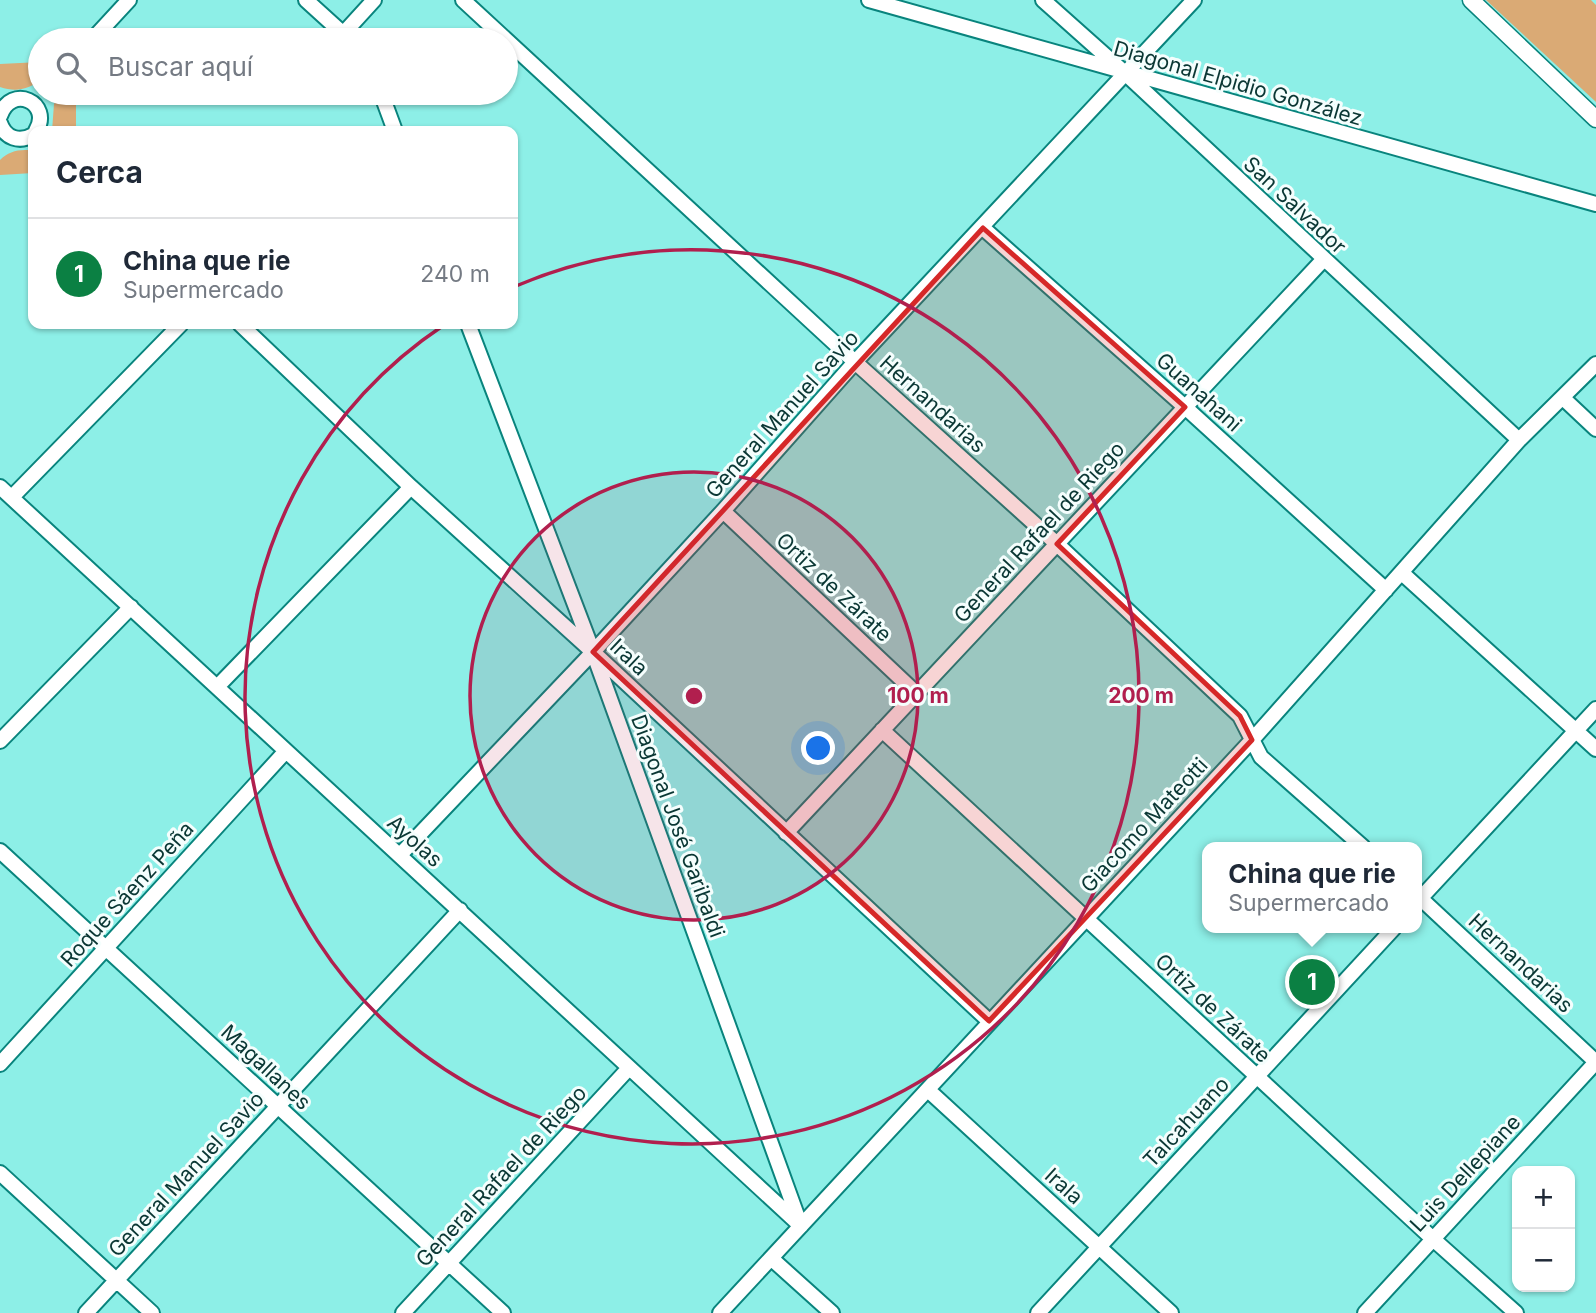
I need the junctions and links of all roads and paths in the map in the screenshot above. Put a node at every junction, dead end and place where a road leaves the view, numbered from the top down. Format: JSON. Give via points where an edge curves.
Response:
{"nodes":[{"id":1,"x":129,"y":0,"type":"edge"},
{"id":2,"x":306,"y":0,"type":"edge"},
{"id":3,"x":374,"y":0,"type":"edge"},
{"id":4,"x":463,"y":0,"type":"edge"},
{"id":5,"x":869,"y":0,"type":"edge"},
{"id":6,"x":1043,"y":0,"type":"edge"},
{"id":7,"x":1194,"y":0,"type":"edge"},
{"id":8,"x":1471,"y":0,"type":"edge"},
{"id":9,"x":103,"y":28,"type":"edge"},
{"id":10,"x":337,"y":28,"type":"edge"},
{"id":11,"x":354,"y":28,"type":"edge"},
{"id":12,"x":493,"y":28,"type":"edge"},
{"id":13,"x":518,"y":51,"type":"edge"},
{"id":14,"x":1126,"y":74,"type":"junction"},
{"id":15,"x":28,"y":99,"type":"edge"},
{"id":16,"x":40,"y":105,"type":"edge"},
{"id":17,"x":385,"y":105,"type":"edge"},
{"id":18,"x":1,"y":108,"type":"edge"},
{"id":19,"x":1596,"y":119,"type":"edge"},
{"id":20,"x":38,"y":126,"type":"edge"},
{"id":21,"x":393,"y":126,"type":"edge"},
{"id":22,"x":2,"y":132,"type":"edge"},
{"id":23,"x":28,"y":136,"type":"edge"},
{"id":24,"x":1596,"y":204,"type":"edge"},
{"id":25,"x":983,"y":228,"type":"junction"},
{"id":26,"x":1323,"y":260,"type":"junction"},
{"id":27,"x":176,"y":329,"type":"edge"},
{"id":28,"x":245,"y":329,"type":"edge"},
{"id":29,"x":470,"y":329,"type":"edge"},
{"id":30,"x":855,"y":362,"type":"junction"},
{"id":31,"x":1596,"y":364,"type":"edge"},
{"id":32,"x":1563,"y":398,"type":"junction"},
{"id":33,"x":1185,"y":407,"type":"junction"},
{"id":34,"x":1596,"y":429,"type":"edge"},
{"id":35,"x":1519,"y":440,"type":"junction"},
{"id":36,"x":0,"y":487,"type":"edge"},
{"id":37,"x":411,"y":487,"type":"junction"},
{"id":38,"x":12,"y":497,"type":"junction"},
{"id":39,"x":723,"y":511,"type":"junction"},
{"id":40,"x":1057,"y":544,"type":"junction"},
{"id":41,"x":1402,"y":573,"type":"junction"},
{"id":42,"x":1386,"y":590,"type":"junction"},
{"id":43,"x":131,"y":607,"type":"junction"},
{"id":44,"x":593,"y":652,"type":"junction"},
{"id":45,"x":217,"y":687,"type":"junction"},
{"id":46,"x":916,"y":694,"type":"junction"},
{"id":47,"x":1596,"y":709,"type":"edge"},
{"id":48,"x":882,"y":730,"type":"junction"},
{"id":49,"x":1576,"y":731,"type":"junction"},
{"id":50,"x":1252,"y":740,"type":"junction"},
{"id":51,"x":0,"y":741,"type":"edge"},
{"id":52,"x":1596,"y":749,"type":"edge"},
{"id":53,"x":285,"y":752,"type":"junction"},
{"id":54,"x":786,"y":833,"type":"junction"},
{"id":55,"x":1357,"y":842,"type":"edge"},
{"id":56,"x":0,"y":851,"type":"edge"},
{"id":57,"x":400,"y":855,"type":"junction"},
{"id":58,"x":1422,"y":895,"type":"edge"},
{"id":59,"x":1422,"y":903,"type":"edge"},
{"id":60,"x":460,"y":910,"type":"junction"},
{"id":61,"x":1086,"y":919,"type":"junction"},
{"id":62,"x":1389,"y":933,"type":"edge"},
{"id":63,"x":106,"y":948,"type":"junction"},
{"id":64,"x":989,"y":1021,"type":"junction"},
{"id":65,"x":1596,"y":1062,"type":"edge"},
{"id":66,"x":0,"y":1064,"type":"edge"},
{"id":67,"x":629,"y":1068,"type":"junction"},
{"id":68,"x":1256,"y":1077,"type":"junction"},
{"id":69,"x":928,"y":1090,"type":"junction"},
{"id":70,"x":278,"y":1106,"type":"junction"},
{"id":71,"x":0,"y":1174,"type":"edge"},
{"id":72,"x":801,"y":1226,"type":"junction"},
{"id":73,"x":1433,"y":1239,"type":"junction"},
{"id":74,"x":1099,"y":1246,"type":"junction"},
{"id":75,"x":772,"y":1259,"type":"junction"},
{"id":76,"x":449,"y":1264,"type":"junction"},
{"id":77,"x":116,"y":1280,"type":"junction"},
{"id":78,"x":86,"y":1313,"type":"edge"},
{"id":79,"x":152,"y":1313,"type":"edge"},
{"id":80,"x":403,"y":1313,"type":"edge"},
{"id":81,"x":503,"y":1313,"type":"edge"},
{"id":82,"x":720,"y":1313,"type":"edge"},
{"id":83,"x":832,"y":1313,"type":"edge"},
{"id":84,"x":1038,"y":1313,"type":"edge"},
{"id":85,"x":1171,"y":1313,"type":"edge"},
{"id":86,"x":1365,"y":1313,"type":"edge"},
{"id":87,"x":1516,"y":1313,"type":"edge"}],
"edges":[{"from":1,"to":9,"type":"street"},
{"from":2,"to":10,"type":"street"},
{"from":3,"to":11,"type":"street"},
{"from":4,"to":12,"type":"street","name":"Hernandarias"},
{"from":5,"to":14,"type":"street","name":"Diagonal Elpidio González"},
{"from":6,"to":14,"type":"street","name":"San Salvador"},
{"from":7,"to":14,"type":"street","name":"General Manuel Savio"},
{"from":8,"to":19,"type":"street"},
{"from":13,"to":30,"type":"street","name":"Hernandarias"},
{"from":14,"to":24,"type":"street","name":"Diagonal Elpidio González"},
{"from":14,"to":25,"type":"street","name":"General Manuel Savio"},
{"from":14,"to":26,"type":"street","name":"San Salvador"},
{"from":15,"to":18,"type":"street","via":[[16,99]]},
{"from":16,"to":20,"type":"street"},
{"from":17,"to":21,"type":"street"},
{"from":22,"to":23,"type":"street","via":[[21,139]]},
{"from":25,"to":30,"type":"street","name":"General Manuel Savio"},
{"from":25,"to":33,"type":"street","name":"Guanahani"},
{"from":26,"to":33,"type":"street","name":"General Rafael de Riego"},
{"from":26,"to":35,"type":"street","name":"San Salvador"},
{"from":27,"to":38,"type":"street"},
{"from":28,"to":37,"type":"street","name":"Irala"},
{"from":29,"to":44,"type":"street","name":"Diagonal José Garibaldi"},
{"from":30,"to":39,"type":"street","name":"General Manuel Savio"},
{"from":30,"to":40,"type":"street","name":"Hernandarias"},
{"from":31,"to":32,"type":"street","name":"Giacomo Mateotti"},
{"from":32,"to":34,"type":"street"},
{"from":32,"to":35,"type":"street","name":"Giacomo Mateotti"},
{"from":33,"to":40,"type":"street","name":"General Rafael de Riego"},
{"from":33,"to":42,"type":"street","name":"Guanahani"},
{"from":35,"to":41,"type":"street","name":"Giacomo Mateotti"},
{"from":36,"to":38,"type":"street","name":"Ayolas"},
{"from":37,"to":44,"type":"street","name":"Irala"},
{"from":37,"to":45,"type":"street"},
{"from":38,"to":43,"type":"street","name":"Ayolas"},
{"from":39,"to":44,"type":"street","name":"General Manuel Savio"},
{"from":39,"to":46,"type":"street","name":"Ortiz de Zárate"},
{"from":40,"to":46,"type":"street","name":"General Rafael de Riego"},
{"from":40,"to":50,"type":"street","name":"Hernandarias","via":[[1240,716]]},
{"from":41,"to":42,"type":"street","name":"Giacomo Mateotti"},
{"from":41,"to":49,"type":"street"},
{"from":42,"to":50,"type":"street","name":"Giacomo Mateotti"},
{"from":43,"to":45,"type":"street","name":"Ayolas"},
{"from":43,"to":51,"type":"street"},
{"from":44,"to":54,"type":"street","name":"Irala"},
{"from":44,"to":57,"type":"street","name":"General Manuel Savio"},
{"from":44,"to":72,"type":"street","name":"Diagonal José Garibaldi"},
{"from":45,"to":53,"type":"street","name":"Ayolas"},
{"from":46,"to":48,"type":"street","name":"General Rafael de Riego"},
{"from":47,"to":49,"type":"street"},
{"from":48,"to":54,"type":"street","name":"General Rafael de Riego"},
{"from":48,"to":61,"type":"street","name":"Ortiz de Zárate"},
{"from":49,"to":52,"type":"street"},
{"from":49,"to":58,"type":"street"},
{"from":50,"to":55,"type":"street","name":"Hernandarias","via":[[1261,757]]},
{"from":50,"to":61,"type":"street","name":"Giacomo Mateotti"},
{"from":53,"to":57,"type":"street","name":"Ayolas"},
{"from":53,"to":63,"type":"street","name":"Roque Sáenz Peña"},
{"from":54,"to":64,"type":"street","name":"Irala"},
{"from":56,"to":63,"type":"street","name":"Magallanes"},
{"from":57,"to":60,"type":"street","name":"Ayolas"},
{"from":59,"to":65,"type":"street","name":"Hernandarias"},
{"from":60,"to":67,"type":"street","name":"Ayolas"},
{"from":60,"to":70,"type":"street","name":"General Manuel Savio"},
{"from":61,"to":64,"type":"street","name":"Giacomo Mateotti"},
{"from":61,"to":68,"type":"street","name":"Ortiz de Zárate"},
{"from":62,"to":68,"type":"street","name":"Talcahuano"},
{"from":63,"to":66,"type":"street","name":"Roque Sáenz Peña"},
{"from":63,"to":70,"type":"street","name":"Magallanes"},
{"from":64,"to":69,"type":"street","name":"Giacomo Mateotti"},
{"from":65,"to":73,"type":"street","name":"Luis Dellepiane"},
{"from":67,"to":72,"type":"street","name":"Ayolas"},
{"from":67,"to":76,"type":"street","name":"General Rafael de Riego"},
{"from":68,"to":73,"type":"street","name":"Ortiz de Zárate"},
{"from":68,"to":74,"type":"street","name":"Talcahuano"},
{"from":69,"to":72,"type":"street","name":"Giacomo Mateotti"},
{"from":69,"to":74,"type":"street","name":"Irala"},
{"from":70,"to":76,"type":"street","name":"Magallanes"},
{"from":70,"to":77,"type":"street","name":"General Manuel Savio"},
{"from":71,"to":77,"type":"street"},
{"from":72,"to":75,"type":"street","name":"Giacomo Mateotti"},
{"from":73,"to":86,"type":"street","name":"Luis Dellepiane"},
{"from":73,"to":87,"type":"street","name":"Ortiz de Zárate"},
{"from":74,"to":84,"type":"street","name":"Talcahuano"},
{"from":74,"to":85,"type":"street","name":"Irala"},
{"from":75,"to":82,"type":"street","name":"Giacomo Mateotti"},
{"from":75,"to":83,"type":"street"},
{"from":76,"to":80,"type":"street","name":"General Rafael de Riego"},
{"from":76,"to":81,"type":"street","name":"Magallanes"},
{"from":77,"to":78,"type":"street","name":"General Manuel Savio"},
{"from":77,"to":79,"type":"street"}]}
